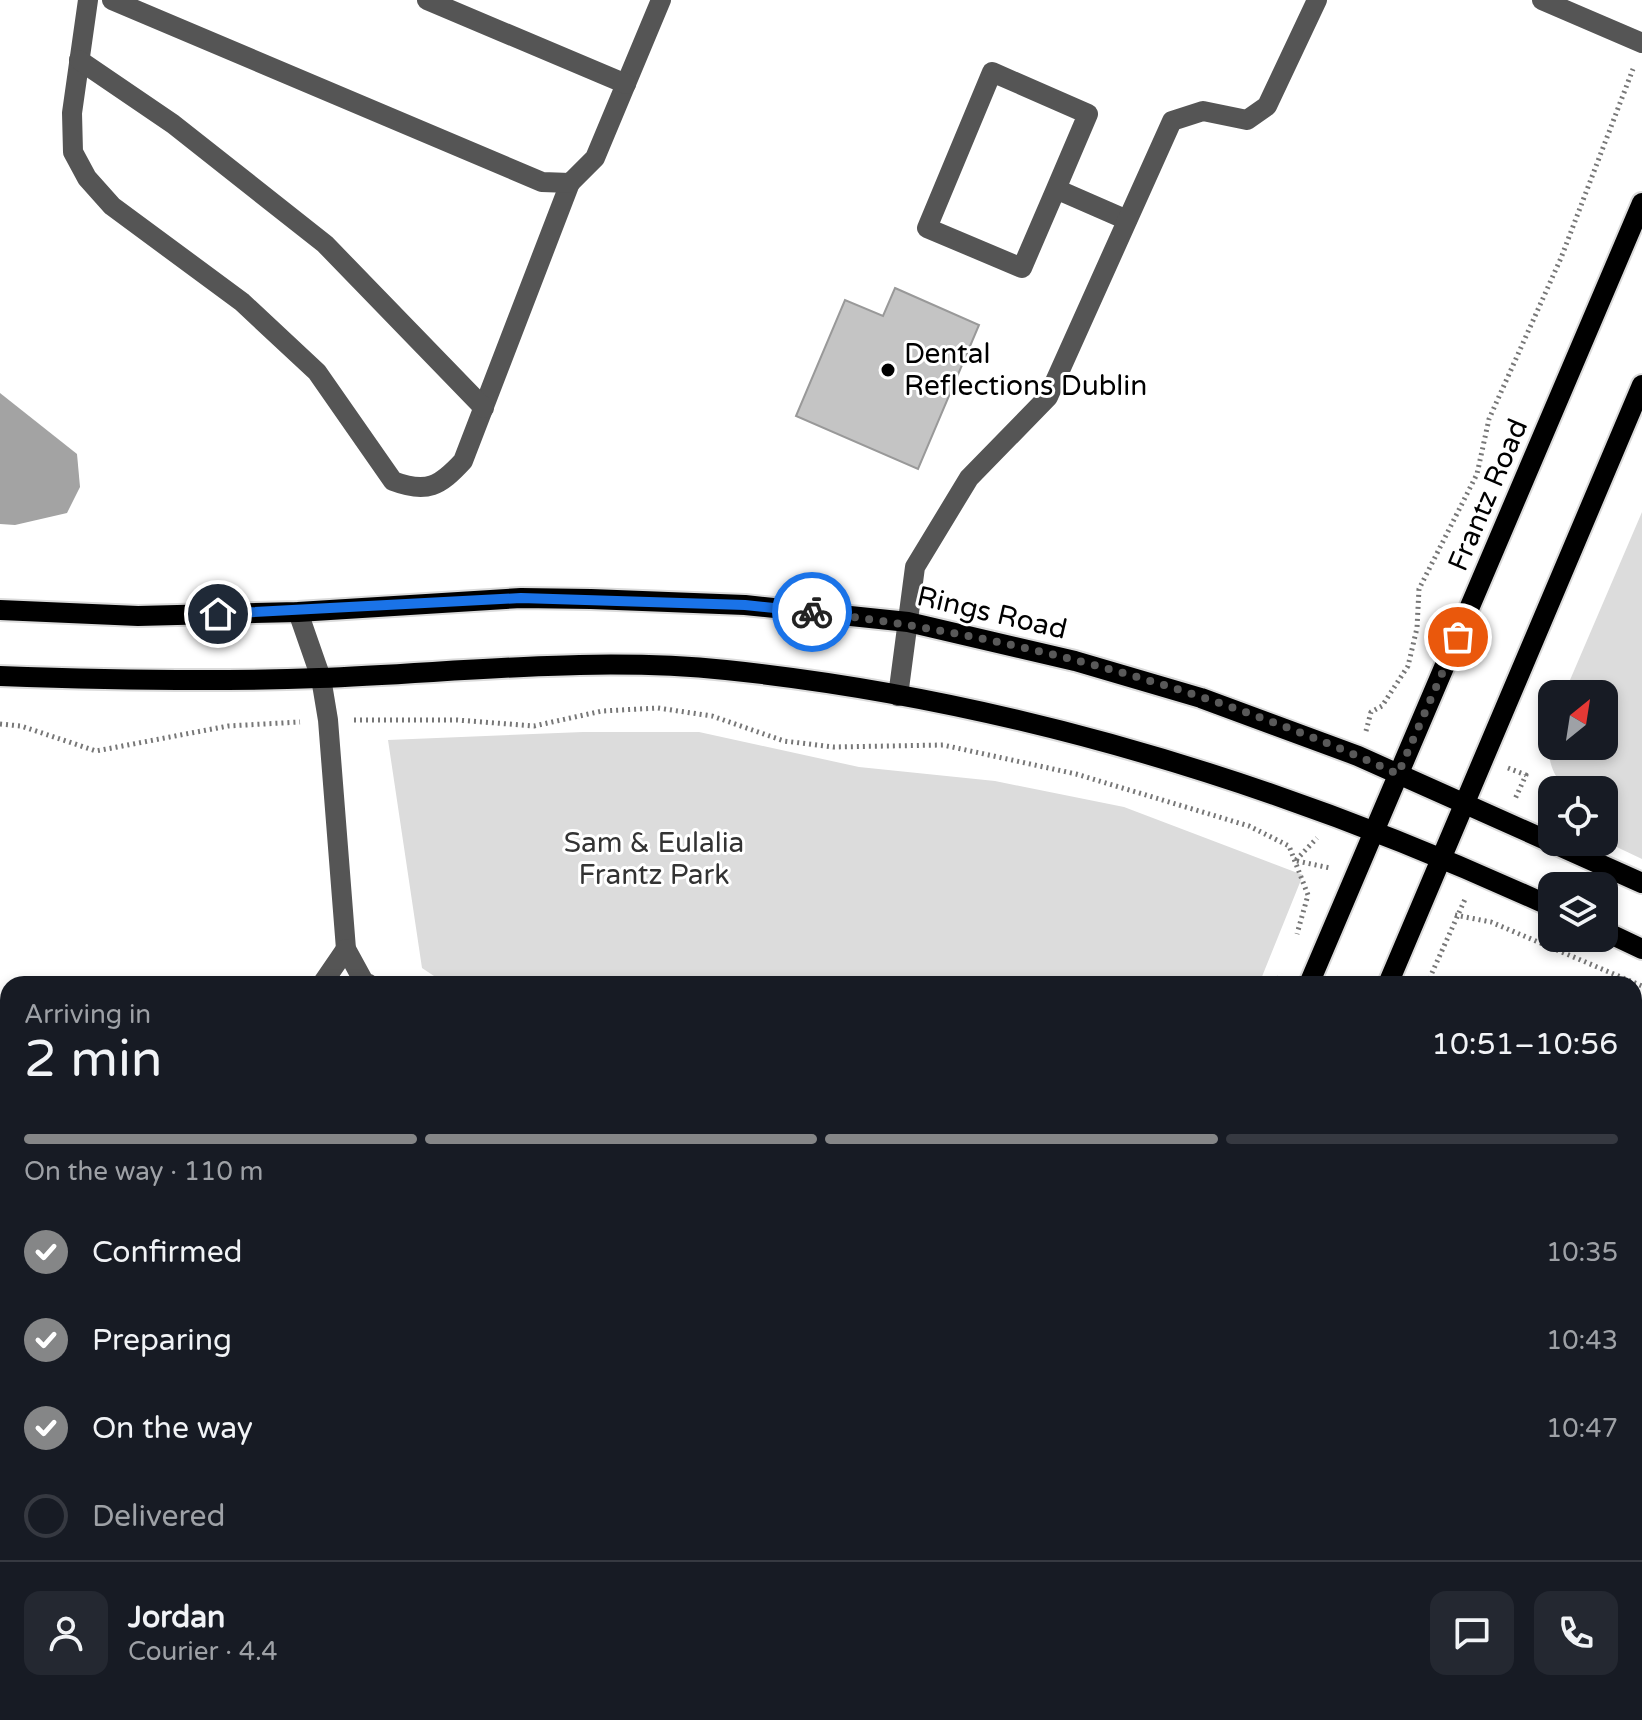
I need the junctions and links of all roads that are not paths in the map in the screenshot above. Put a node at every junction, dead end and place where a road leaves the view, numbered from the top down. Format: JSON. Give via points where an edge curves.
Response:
{"nodes":[{"id":1,"x":88,"y":0,"type":"edge"},
{"id":2,"x":112,"y":0,"type":"edge"},
{"id":3,"x":427,"y":0,"type":"edge"},
{"id":4,"x":661,"y":0,"type":"edge"},
{"id":5,"x":1317,"y":0,"type":"edge"},
{"id":6,"x":1542,"y":0,"type":"edge"},
{"id":7,"x":1639,"y":52,"type":"edge"},
{"id":8,"x":79,"y":60,"type":"junction"},
{"id":9,"x":626,"y":84,"type":"junction"},
{"id":10,"x":570,"y":183,"type":"junction"},
{"id":11,"x":1056,"y":189,"type":"junction"},
{"id":12,"x":1642,"y":203,"type":"edge"},
{"id":13,"x":1127,"y":220,"type":"junction"},
{"id":14,"x":1642,"y":385,"type":"edge"},
{"id":15,"x":484,"y":408,"type":"junction"},
{"id":16,"x":0,"y":610,"type":"edge"},
{"id":17,"x":298,"y":612,"type":"junction"},
{"id":18,"x":908,"y":622,"type":"junction"},
{"id":19,"x":0,"y":676,"type":"edge"},
{"id":20,"x":321,"y":678,"type":"junction"},
{"id":21,"x":898,"y":696,"type":"junction"},
{"id":22,"x":1398,"y":774,"type":"junction"},
{"id":23,"x":1463,"y":804,"type":"junction"},
{"id":24,"x":1374,"y":832,"type":"junction"},
{"id":25,"x":1441,"y":858,"type":"junction"},
{"id":26,"x":1642,"y":883,"type":"edge"},
{"id":27,"x":1538,"y":901,"type":"edge"},
{"id":28,"x":1618,"y":938,"type":"edge"},
{"id":29,"x":346,"y":949,"type":"junction"},
{"id":30,"x":1642,"y":949,"type":"edge"},
{"id":31,"x":327,"y":976,"type":"edge"},
{"id":32,"x":361,"y":976,"type":"edge"},
{"id":33,"x":1312,"y":976,"type":"edge"},
{"id":34,"x":1392,"y":976,"type":"edge"}],
"edges":[{"from":1,"to":8,"type":"lane"},
{"from":2,"to":10,"type":"lane","via":[[542,182]]},
{"from":3,"to":9,"type":"lane"},
{"from":4,"to":9,"type":"lane"},
{"from":5,"to":13,"type":"lane","via":[[1267,106],[1247,120],[1203,111],[1172,121]]},
{"from":6,"to":7,"type":"lane"},
{"from":8,"to":15,"type":"lane","via":[[173,124],[325,244]]},
{"from":8,"to":15,"type":"lane","via":[[73,152],[87,178],[112,206],[242,302],[317,372],[393,481],[412,488],[443,483],[463,461]]},
{"from":9,"to":10,"type":"lane","via":[[595,158]]},
{"from":10,"to":15,"type":"lane"},
{"from":11,"to":11,"type":"lane","via":[[1088,114],[992,72],[927,228],[1022,268]]},
{"from":11,"to":13,"type":"lane"},
{"from":12,"to":22,"type":"main road","name":"Frantz Road"},
{"from":13,"to":18,"type":"lane","via":[[1048,397],[969,478],[915,567]]},
{"from":14,"to":23,"type":"main road"},
{"from":16,"to":17,"type":"main road","name":"Rings Road","via":[[138,616]]},
{"from":17,"to":18,"type":"main road","name":"Rings Road","via":[[521,598],[591,599],[745,605]]},
{"from":17,"to":20,"type":"lane"},
{"from":18,"to":21,"type":"lane"},
{"from":18,"to":22,"type":"main road","name":"Rings Road","via":[[1075,661],[1201,698]]},
{"from":19,"to":20,"type":"main road","via":[[140,682]]},
{"from":20,"to":21,"type":"main road","via":[[524,664],[698,669]]},
{"from":20,"to":29,"type":"lane"},
{"from":21,"to":24,"type":"main road","via":[[1050,727],[1192,765]]},
{"from":22,"to":23,"type":"main road","name":"Rings Road"},
{"from":22,"to":24,"type":"main road","name":"Frantz Road"},
{"from":23,"to":25,"type":"main road"},
{"from":23,"to":26,"type":"main road","name":"Rings Road"},
{"from":24,"to":25,"type":"main road"},
{"from":24,"to":33,"type":"main road","name":"Frantz Road"},
{"from":25,"to":27,"type":"main road"},
{"from":25,"to":34,"type":"main road"},
{"from":28,"to":30,"type":"main road"},
{"from":29,"to":31,"type":"lane"},
{"from":29,"to":32,"type":"lane"}]}
